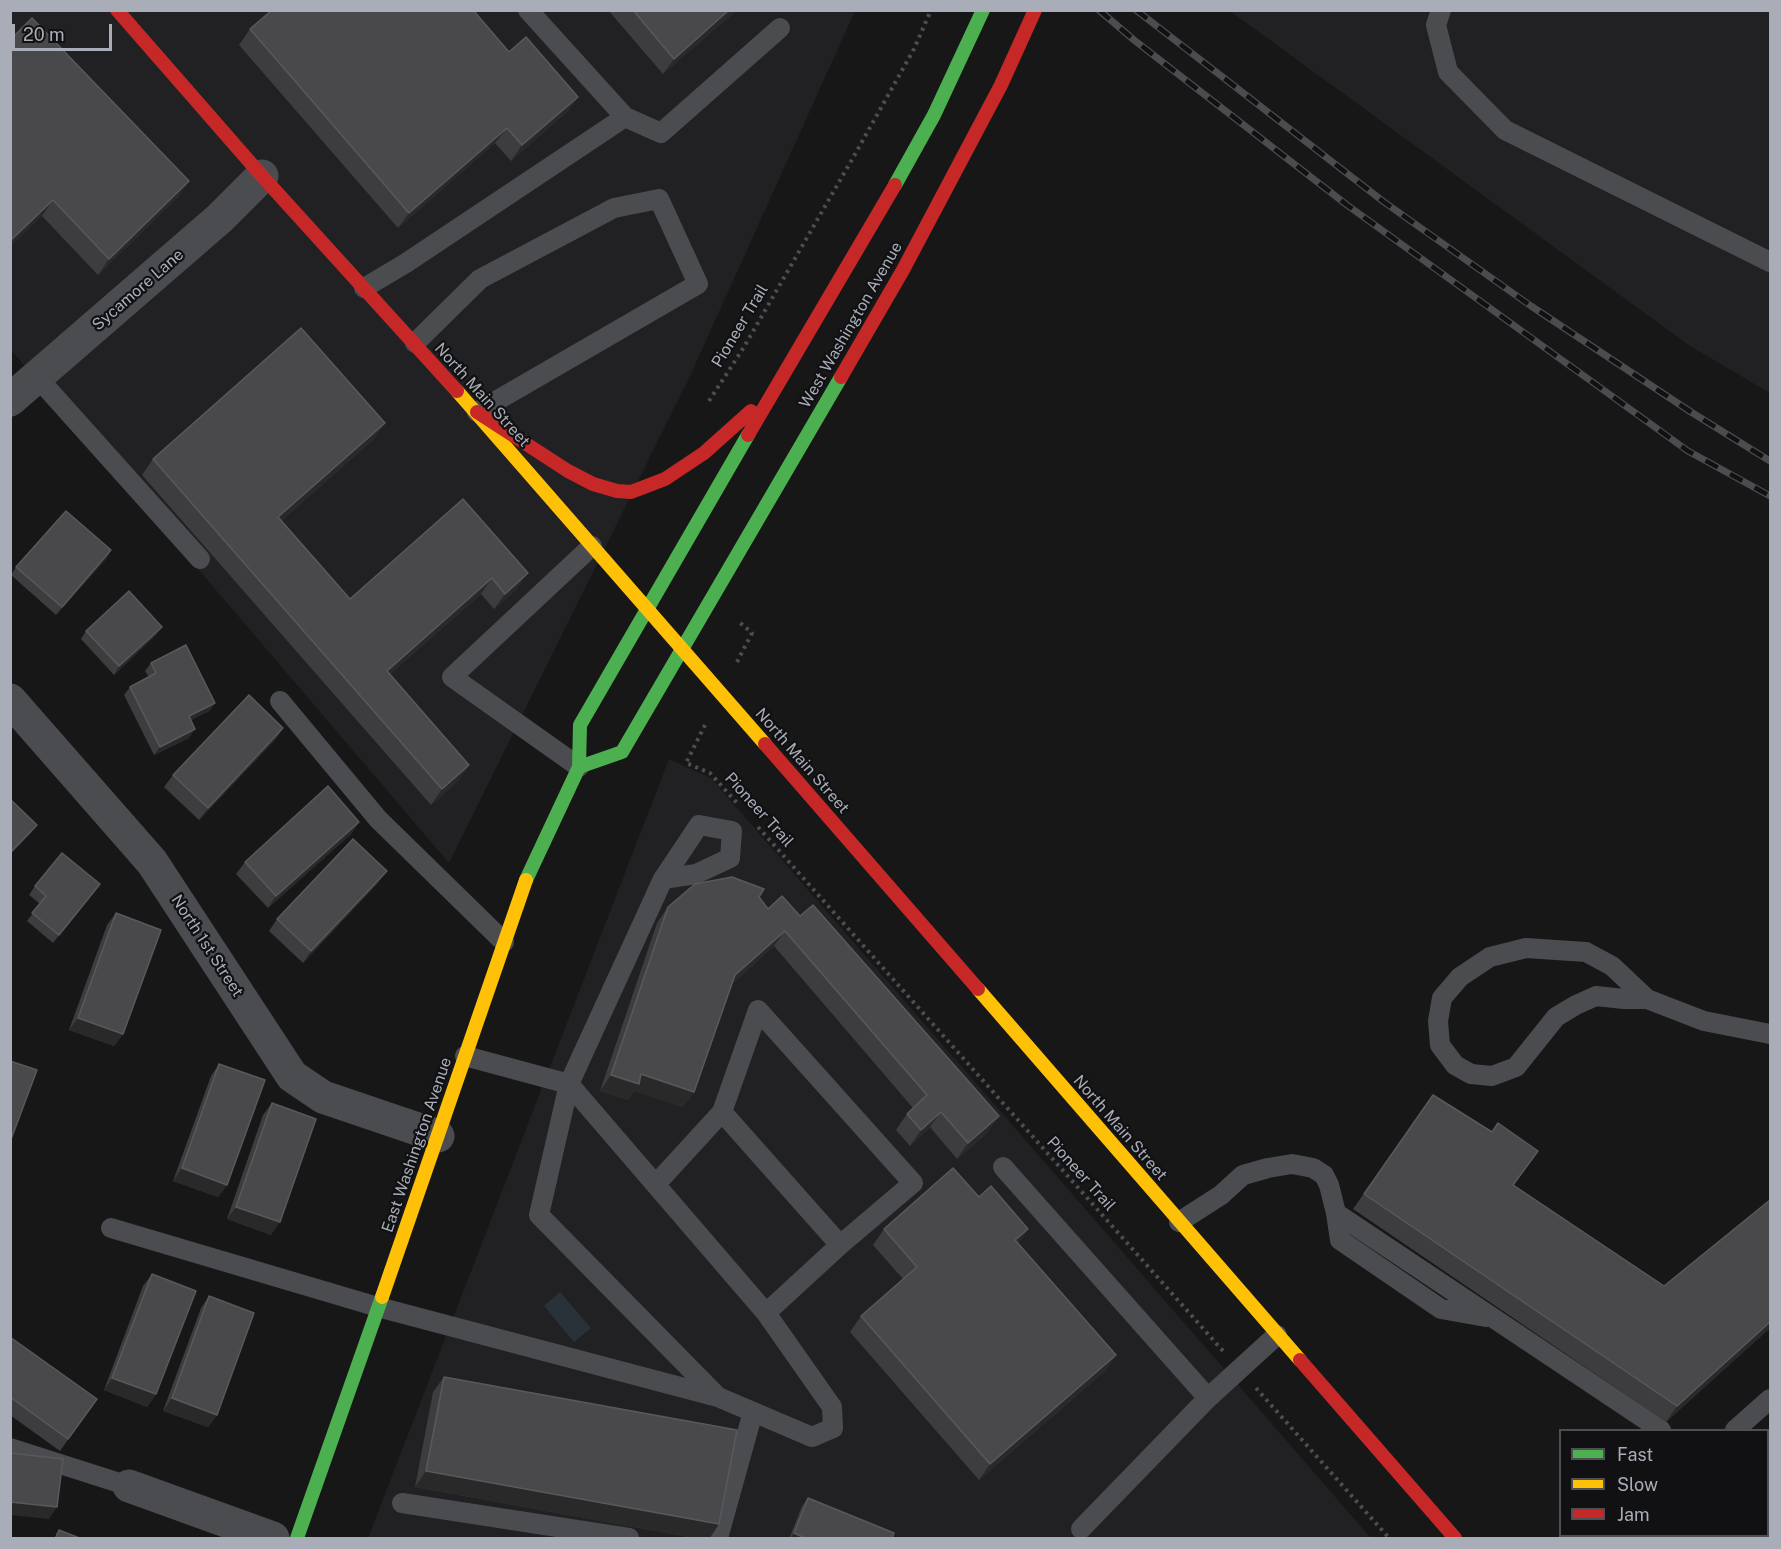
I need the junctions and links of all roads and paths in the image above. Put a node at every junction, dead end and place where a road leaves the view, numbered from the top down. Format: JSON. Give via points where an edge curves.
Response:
{"nodes":[{"id":1,"x":528,"y":10,"type":"edge"},
{"id":2,"x":931,"y":10,"type":"edge"},
{"id":3,"x":983,"y":10,"type":"edge"},
{"id":4,"x":1035,"y":10,"type":"edge"},
{"id":5,"x":1441,"y":10,"type":"edge"},
{"id":6,"x":125,"y":13,"type":"edge"},
{"id":7,"x":780,"y":28,"type":"dead end"},
{"id":8,"x":625,"y":117,"type":"junction"},
{"id":9,"x":262,"y":176,"type":"junction"},
{"id":10,"x":1770,"y":262,"type":"edge"},
{"id":11,"x":364,"y":288,"type":"junction"},
{"id":12,"x":414,"y":343,"type":"junction"},
{"id":13,"x":37,"y":377,"type":"junction"},
{"id":14,"x":775,"y":390,"type":"junction"},
{"id":15,"x":10,"y":400,"type":"edge"},
{"id":16,"x":706,"y":406,"type":"dead end"},
{"id":17,"x":477,"y":412,"type":"junction"},
{"id":18,"x":592,"y":546,"type":"junction"},
{"id":19,"x":200,"y":559,"type":"dead end"},
{"id":20,"x":712,"y":598,"type":"junction"},
{"id":21,"x":646,"y":608,"type":"junction"},
{"id":22,"x":682,"y":650,"type":"junction"},
{"id":23,"x":720,"y":692,"type":"junction"},
{"id":24,"x":10,"y":700,"type":"edge"},
{"id":25,"x":280,"y":701,"type":"dead end"},
{"id":26,"x":579,"y":767,"type":"junction"},
{"id":27,"x":740,"y":806,"type":"dead end"},
{"id":28,"x":755,"y":823,"type":"dead end"},
{"id":29,"x":663,"y":879,"type":"dead end"},
{"id":30,"x":504,"y":942,"type":"junction"},
{"id":31,"x":1647,"y":999,"type":"junction"},
{"id":32,"x":1770,"y":1034,"type":"edge"},
{"id":33,"x":465,"y":1056,"type":"junction"},
{"id":34,"x":569,"y":1084,"type":"junction"},
{"id":35,"x":722,"y":1112,"type":"junction"},
{"id":36,"x":438,"y":1136,"type":"junction"},
{"id":37,"x":1004,"y":1167,"type":"dead end"},
{"id":38,"x":656,"y":1184,"type":"junction"},
{"id":39,"x":1179,"y":1222,"type":"junction"},
{"id":40,"x":111,"y":1228,"type":"dead end"},
{"id":41,"x":840,"y":1245,"type":"junction"},
{"id":42,"x":378,"y":1307,"type":"junction"},
{"id":43,"x":766,"y":1313,"type":"junction"},
{"id":44,"x":1277,"y":1335,"type":"junction"},
{"id":45,"x":1239,"y":1370,"type":"junction"},
{"id":46,"x":718,"y":1397,"type":"junction"},
{"id":47,"x":1208,"y":1398,"type":"junction"},
{"id":48,"x":1770,"y":1399,"type":"edge"},
{"id":49,"x":753,"y":1412,"type":"junction"},
{"id":50,"x":1658,"y":1429,"type":"edge"},
{"id":51,"x":1737,"y":1429,"type":"edge"},
{"id":52,"x":10,"y":1448,"type":"edge"},
{"id":53,"x":129,"y":1486,"type":"joint"},
{"id":54,"x":402,"y":1503,"type":"dead end"},
{"id":55,"x":1081,"y":1529,"type":"dead end"},
{"id":56,"x":273,"y":1539,"type":"edge"},
{"id":57,"x":297,"y":1539,"type":"edge"},
{"id":58,"x":629,"y":1539,"type":"edge"},
{"id":59,"x":718,"y":1539,"type":"edge"},
{"id":60,"x":1389,"y":1539,"type":"edge"},
{"id":61,"x":1455,"y":1539,"type":"edge"}],
"edges":[{"from":1,"to":8,"type":"lane"},
{"from":2,"to":16,"type":"path","name":"Pioneer Trail","via":[[914,49],[848,166]]},
{"from":3,"to":14,"type":"main road","name":"West Washington Avenue","via":[[881,211]]},
{"from":4,"to":20,"type":"main road","name":"West Washington Avenue","via":[[903,270]]},
{"from":5,"to":10,"type":"lane","via":[[1436,25],[1448,72],[1504,130]]},
{"from":6,"to":9,"type":"main road","name":"North Main Street"},
{"from":7,"to":8,"type":"lane","via":[[661,133]]},
{"from":8,"to":11,"type":"lane"},
{"from":9,"to":11,"type":"main road","name":"North Main Street"},
{"from":9,"to":13,"type":"street","name":"Sycamore Lane","via":[[220,218]]},
{"from":11,"to":12,"type":"main road","name":"North Main Street"},
{"from":12,"to":17,"type":"main road","name":"North Main Street"},
{"from":12,"to":17,"type":"lane","via":[[480,279],[614,208],[659,199],[698,284]]},
{"from":13,"to":15,"type":"street","name":"Sycamore Lane"},
{"from":13,"to":19,"type":"lane"},
{"from":14,"to":17,"type":"main road","via":[[704,453],[665,479],[631,492],[601,486],[568,471]]},
{"from":14,"to":21,"type":"main road","name":"West Washington Avenue"},
{"from":17,"to":18,"type":"main road","name":"North Main Street"},
{"from":18,"to":21,"type":"main road","name":"North Main Street"},
{"from":18,"to":26,"type":"lane","via":[[452,677]]},
{"from":20,"to":22,"type":"main road","name":"West Washington Avenue"},
{"from":20,"to":23,"type":"path","name":"Pioneer Trail","via":[[752,633]]},
{"from":21,"to":22,"type":"main road","name":"North Main Street"},
{"from":21,"to":26,"type":"main road","name":"East Washington Avenue","via":[[580,725]]},
{"from":22,"to":23,"type":"main road","name":"North Main Street"},
{"from":22,"to":26,"type":"main road","via":[[622,752]]},
{"from":23,"to":27,"type":"path","name":"Pioneer Trail","via":[[686,763],[710,773]]},
{"from":23,"to":39,"type":"main road","name":"North Main Street"},
{"from":24,"to":36,"type":"street","name":"North 1st Street","via":[[152,862],[292,1076],[323,1097]]},
{"from":25,"to":30,"type":"lane","via":[[378,819]]},
{"from":26,"to":30,"type":"main road","name":"East Washington Avenue","via":[[530,868]]},
{"from":28,"to":45,"type":"path","name":"Pioneer Trail"},
{"from":29,"to":34,"type":"lane"},
{"from":30,"to":33,"type":"main road","name":"East Washington Avenue"},
{"from":31,"to":31,"type":"lane","via":[[1612,966],[1586,952],[1526,948],[1490,957],[1460,977],[1442,998],[1438,1021],[1440,1045],[1455,1065],[1471,1074],[1492,1076],[1516,1067],[1556,1017],[1576,1005],[1596,996]]},
{"from":31,"to":32,"type":"lane","via":[[1704,1021]]},
{"from":33,"to":34,"type":"lane"},
{"from":33,"to":36,"type":"main road","name":"East Washington Avenue"},
{"from":34,"to":38,"type":"lane"},
{"from":34,"to":46,"type":"lane","via":[[539,1215]]},
{"from":35,"to":38,"type":"lane"},
{"from":35,"to":41,"type":"lane"},
{"from":35,"to":41,"type":"lane","via":[[758,1010],[912,1182]]},
{"from":36,"to":42,"type":"main road","name":"East Washington Avenue"},
{"from":37,"to":47,"type":"lane"},
{"from":38,"to":43,"type":"lane"},
{"from":39,"to":44,"type":"main road","name":"North Main Street"},
{"from":39,"to":50,"type":"lane","via":[[1221,1195],[1243,1175],[1292,1164],[1313,1168],[1324,1175],[1336,1213]]},
{"from":40,"to":42,"type":"lane"},
{"from":41,"to":43,"type":"lane"},
{"from":42,"to":46,"type":"lane"},
{"from":42,"to":57,"type":"main road","name":"East Washington Avenue"},
{"from":43,"to":49,"type":"lane","via":[[832,1407],[833,1428],[812,1437]]},
{"from":44,"to":45,"type":"lane"},
{"from":44,"to":61,"type":"main road","name":"North Main Street"},
{"from":45,"to":47,"type":"lane"},
{"from":45,"to":60,"type":"path","name":"Pioneer Trail"},
{"from":46,"to":49,"type":"lane"},
{"from":47,"to":55,"type":"lane"},
{"from":48,"to":51,"type":"lane"},
{"from":49,"to":59,"type":"lane"},
{"from":52,"to":53,"type":"lane"},
{"from":53,"to":56,"type":"street"},
{"from":54,"to":58,"type":"lane"}]}
